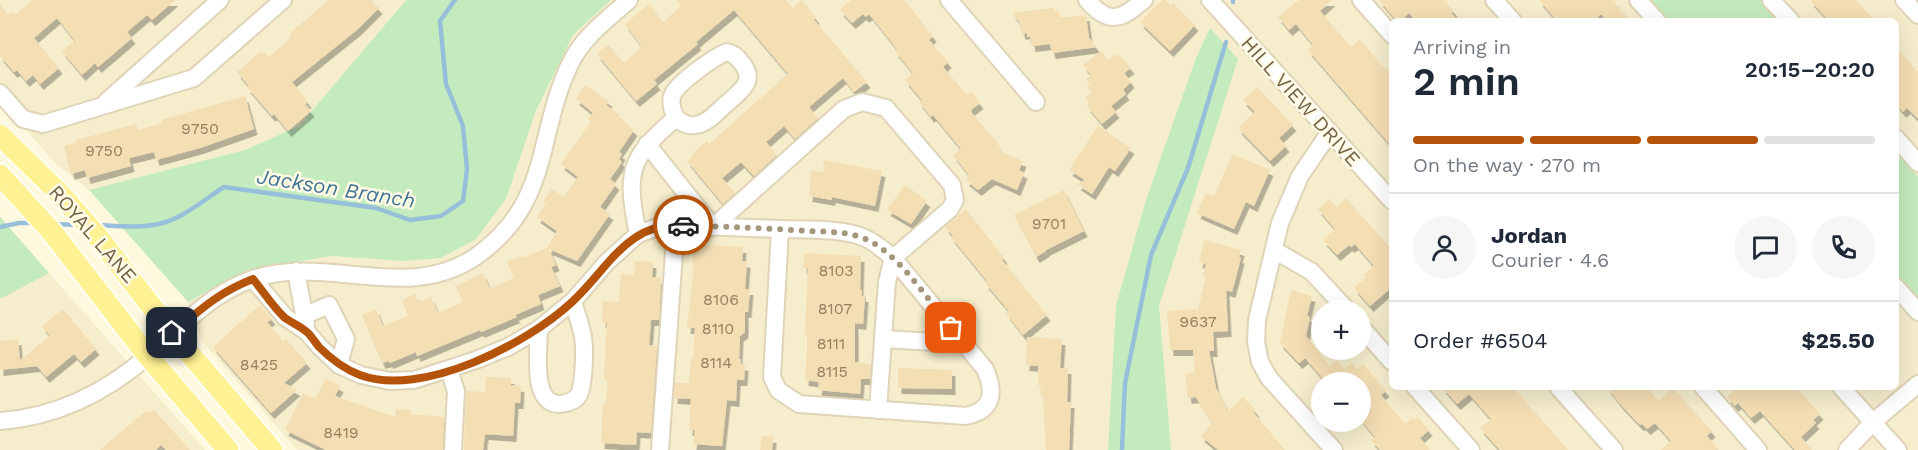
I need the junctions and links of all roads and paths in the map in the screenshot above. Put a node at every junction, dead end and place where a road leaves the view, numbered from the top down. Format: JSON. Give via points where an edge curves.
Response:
{"nodes":[{"id":1,"x":220,"y":0,"type":"edge"},
{"id":2,"x":283,"y":0,"type":"edge"},
{"id":3,"x":630,"y":0,"type":"edge"},
{"id":4,"x":949,"y":0,"type":"edge"},
{"id":5,"x":1087,"y":0,"type":"edge"},
{"id":6,"x":1144,"y":0,"type":"edge"},
{"id":7,"x":1210,"y":0,"type":"edge"},
{"id":8,"x":1361,"y":0,"type":"edge"},
{"id":9,"x":1494,"y":0,"type":"edge"},
{"id":10,"x":1638,"y":0,"type":"edge"},
{"id":11,"x":1772,"y":0,"type":"edge"},
{"id":12,"x":1904,"y":0,"type":"edge"},
{"id":13,"x":1918,"y":15,"type":"edge"},
{"id":14,"x":1510,"y":18,"type":"edge"},
{"id":15,"x":1654,"y":18,"type":"edge"},
{"id":16,"x":1788,"y":18,"type":"edge"},
{"id":17,"x":1389,"y":32,"type":"edge"},
{"id":18,"x":0,"y":93,"type":"edge"},
{"id":19,"x":1036,"y":102,"type":"dead end"},
{"id":20,"x":104,"y":105,"type":"junction"},
{"id":21,"x":676,"y":118,"type":"junction"},
{"id":22,"x":1330,"y":132,"type":"junction"},
{"id":23,"x":0,"y":135,"type":"edge"},
{"id":24,"x":1899,"y":142,"type":"edge"},
{"id":25,"x":647,"y":144,"type":"junction"},
{"id":26,"x":1918,"y":164,"type":"edge"},
{"id":27,"x":0,"y":175,"type":"edge"},
{"id":28,"x":1389,"y":198,"type":"edge"},
{"id":29,"x":676,"y":225,"type":"junction"},
{"id":30,"x":713,"y":227,"type":"junction"},
{"id":31,"x":780,"y":229,"type":"junction"},
{"id":32,"x":638,"y":234,"type":"junction"},
{"id":33,"x":1274,"y":250,"type":"junction"},
{"id":34,"x":893,"y":258,"type":"junction"},
{"id":35,"x":296,"y":272,"type":"junction"},
{"id":36,"x":253,"y":279,"type":"junction"},
{"id":37,"x":1899,"y":290,"type":"edge"},
{"id":38,"x":1338,"y":300,"type":"edge"},
{"id":39,"x":573,"y":301,"type":"junction"},
{"id":40,"x":1918,"y":312,"type":"edge"},
{"id":41,"x":305,"y":324,"type":"junction"},
{"id":42,"x":951,"y":328,"type":"junction"},
{"id":43,"x":539,"y":329,"type":"junction"},
{"id":44,"x":172,"y":333,"type":"junction"},
{"id":45,"x":1371,"y":338,"type":"edge"},
{"id":46,"x":883,"y":339,"type":"junction"},
{"id":47,"x":148,"y":356,"type":"junction"},
{"id":48,"x":1389,"y":359,"type":"edge"},
{"id":49,"x":339,"y":365,"type":"junction"},
{"id":50,"x":449,"y":370,"type":"junction"},
{"id":51,"x":1918,"y":384,"type":"edge"},
{"id":52,"x":1418,"y":390,"type":"edge"},
{"id":53,"x":1561,"y":390,"type":"edge"},
{"id":54,"x":1706,"y":390,"type":"edge"},
{"id":55,"x":1844,"y":390,"type":"edge"},
{"id":56,"x":878,"y":410,"type":"junction"},
{"id":57,"x":0,"y":421,"type":"edge"},
{"id":58,"x":1872,"y":422,"type":"junction"},
{"id":59,"x":228,"y":450,"type":"edge"},
{"id":60,"x":272,"y":450,"type":"edge"},
{"id":61,"x":453,"y":450,"type":"edge"},
{"id":62,"x":660,"y":450,"type":"edge"},
{"id":63,"x":1334,"y":450,"type":"edge"},
{"id":64,"x":1471,"y":450,"type":"edge"},
{"id":65,"x":1614,"y":450,"type":"edge"},
{"id":66,"x":1758,"y":450,"type":"edge"},
{"id":67,"x":1847,"y":450,"type":"edge"},
{"id":68,"x":1898,"y":450,"type":"edge"}],
"edges":[{"from":1,"to":20,"type":"street"},
{"from":2,"to":20,"type":"street","via":[[194,78]]},
{"from":3,"to":35,"type":"street","via":[[597,28],[572,61],[559,93],[536,179],[511,225],[492,245],[452,270],[430,276],[405,279]]},
{"from":4,"to":19,"type":"street"},
{"from":5,"to":6,"type":"street","via":[[1105,15],[1114,17],[1127,15]]},
{"from":7,"to":22,"type":"street","name":"HILL VIEW DRIVE"},
{"from":8,"to":17,"type":"street"},
{"from":9,"to":14,"type":"street"},
{"from":10,"to":15,"type":"street"},
{"from":11,"to":16,"type":"street"},
{"from":12,"to":13,"type":"street"},
{"from":18,"to":20,"type":"street","via":[[23,119],[44,124]]},
{"from":21,"to":21,"type":"street","via":[[672,95],[716,55],[735,55],[747,68],[749,79],[744,88],[707,121],[686,124]]},
{"from":21,"to":25,"type":"street"},
{"from":22,"to":28,"type":"street","name":"HILL VIEW DRIVE"},
{"from":22,"to":33,"type":"street","via":[[1292,191]]},
{"from":23,"to":44,"type":"main road","name":"ROYAL LANE","via":[[61,195]]},
{"from":24,"to":26,"type":"street"},
{"from":25,"to":30,"type":"street"},
{"from":25,"to":32,"type":"street","via":[[631,177]]},
{"from":27,"to":47,"type":"main road","name":"ROYAL LANE","via":[[52,232]]},
{"from":29,"to":30,"type":"street"},
{"from":29,"to":32,"type":"street"},
{"from":29,"to":62,"type":"street"},
{"from":30,"to":31,"type":"street"},
{"from":30,"to":34,"type":"street","via":[[844,109],[862,102],[886,108],[952,185],[956,200]]},
{"from":31,"to":34,"type":"street","via":[[864,237]]},
{"from":31,"to":56,"type":"street","via":[[772,377],[778,390],[799,404]]},
{"from":32,"to":39,"type":"street"},
{"from":33,"to":38,"type":"street","via":[[1312,272]]},
{"from":33,"to":63,"type":"street","via":[[1257,320],[1260,362],[1269,378]]},
{"from":34,"to":42,"type":"street"},
{"from":34,"to":46,"type":"street","via":[[887,282]]},
{"from":35,"to":36,"type":"street"},
{"from":35,"to":41,"type":"street"},
{"from":36,"to":41,"type":"street","via":[[285,317]]},
{"from":36,"to":44,"type":"street","via":[[216,297]]},
{"from":37,"to":40,"type":"street"},
{"from":39,"to":43,"type":"street"},
{"from":39,"to":43,"type":"street","via":[[583,339],[581,389],[578,398],[570,402],[561,405],[542,395]]},
{"from":41,"to":49,"type":"street","via":[[320,347]]},
{"from":41,"to":49,"type":"street","via":[[328,305],[346,339]]},
{"from":42,"to":46,"type":"street","via":[[934,342]]},
{"from":42,"to":56,"type":"street","via":[[985,369],[992,395],[987,406],[966,416]]},
{"from":43,"to":50,"type":"street","via":[[508,347]]},
{"from":44,"to":47,"type":"main road"},
{"from":44,"to":60,"type":"main road","name":"ROYAL LANE"},
{"from":45,"to":48,"type":"street"},
{"from":46,"to":56,"type":"street"},
{"from":47,"to":57,"type":"street","via":[[102,391],[62,410]]},
{"from":47,"to":59,"type":"main road","name":"ROYAL LANE"},
{"from":49,"to":50,"type":"street","via":[[390,381],[414,380]]},
{"from":50,"to":61,"type":"street","via":[[456,390]]},
{"from":51,"to":58,"type":"street"},
{"from":52,"to":64,"type":"street"},
{"from":53,"to":65,"type":"street"},
{"from":54,"to":66,"type":"street"},
{"from":55,"to":58,"type":"street"},
{"from":58,"to":67,"type":"street"},
{"from":58,"to":68,"type":"street"}]}
